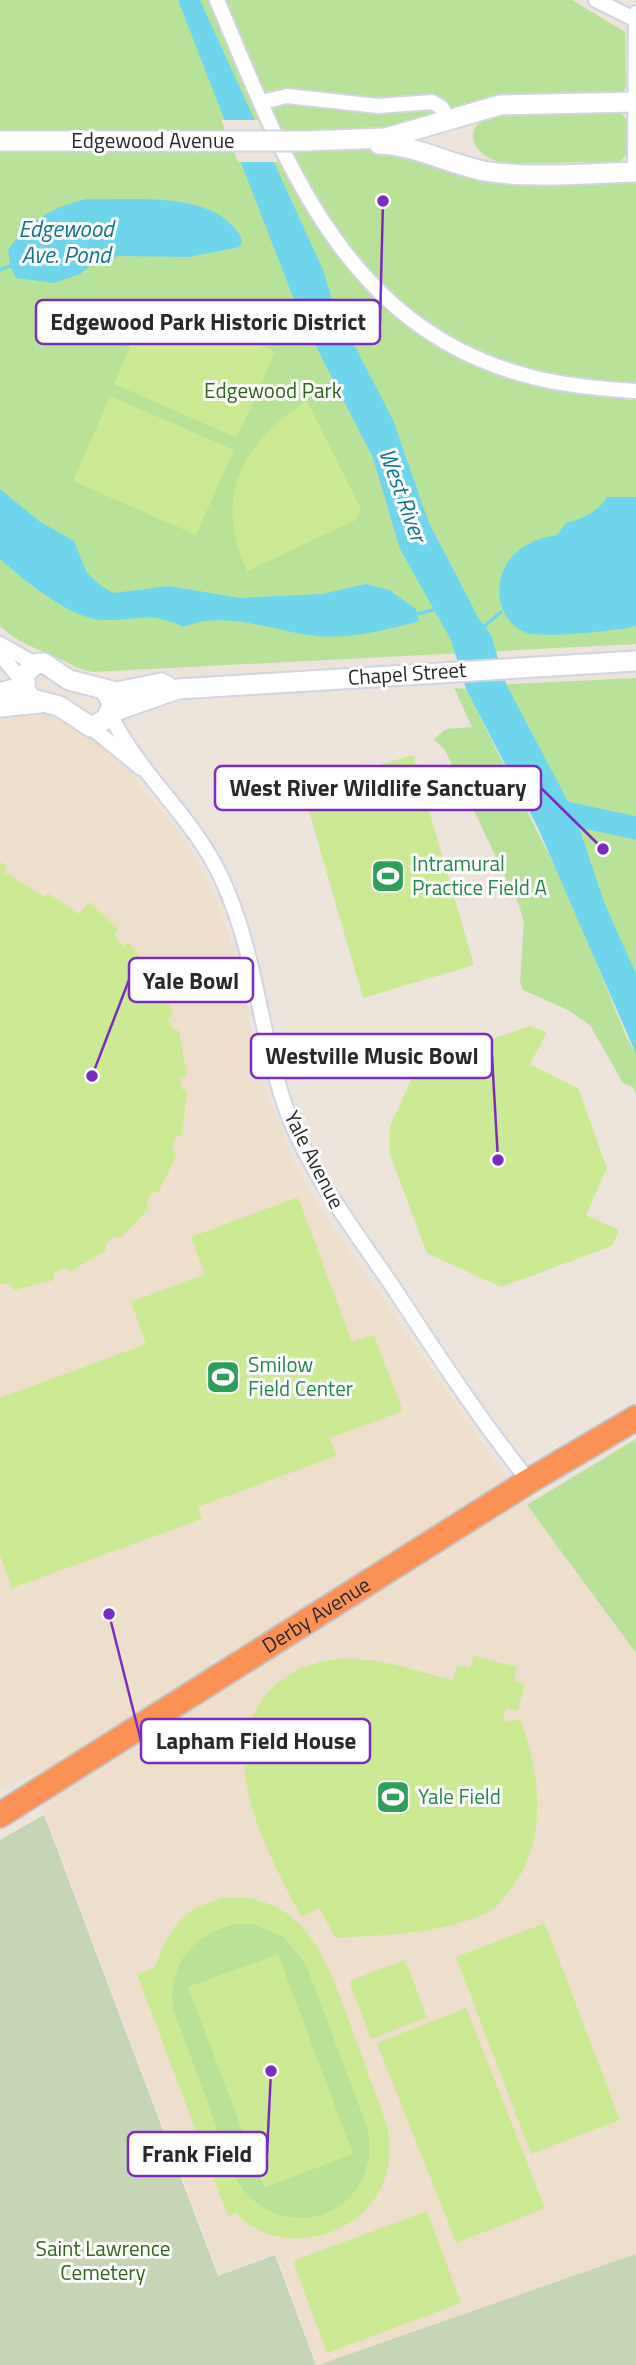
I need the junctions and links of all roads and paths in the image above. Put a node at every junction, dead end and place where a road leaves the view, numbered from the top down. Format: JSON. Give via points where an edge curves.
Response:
{"nodes":[{"id":1,"x":217,"y":0,"type":"edge"},
{"id":2,"x":596,"y":0,"type":"edge"},
{"id":3,"x":636,"y":13,"type":"edge"},
{"id":4,"x":636,"y":20,"type":"edge"},
{"id":5,"x":262,"y":102,"type":"junction"},
{"id":6,"x":636,"y":102,"type":"edge"},
{"id":7,"x":449,"y":120,"type":"junction"},
{"id":8,"x":0,"y":141,"type":"edge"},
{"id":9,"x":306,"y":141,"type":"junction"},
{"id":10,"x":636,"y":172,"type":"edge"},
{"id":11,"x":636,"y":391,"type":"edge"},
{"id":12,"x":0,"y":644,"type":"edge"},
{"id":13,"x":0,"y":654,"type":"edge"},
{"id":14,"x":636,"y":661,"type":"edge"},
{"id":15,"x":35,"y":664,"type":"junction"},
{"id":16,"x":24,"y":684,"type":"junction"},
{"id":17,"x":104,"y":689,"type":"junction"},
{"id":18,"x":178,"y":689,"type":"junction"},
{"id":19,"x":0,"y":694,"type":"edge"},
{"id":20,"x":40,"y":703,"type":"junction"},
{"id":21,"x":0,"y":707,"type":"edge"},
{"id":22,"x":111,"y":713,"type":"junction"},
{"id":23,"x":91,"y":727,"type":"junction"},
{"id":24,"x":148,"y":773,"type":"junction"},
{"id":25,"x":636,"y":1418,"type":"edge"},
{"id":26,"x":529,"y":1481,"type":"junction"},
{"id":27,"x":0,"y":1815,"type":"edge"}],
"edges":[{"from":1,"to":5,"type":"street"},
{"from":2,"to":4,"type":"street"},
{"from":3,"to":4,"type":"street"},
{"from":4,"to":6,"type":"street"},
{"from":5,"to":7,"type":"street","via":[[287,96],[378,106],[432,102]]},
{"from":5,"to":11,"type":"street","via":[[294,175],[323,224],[357,271],[397,310],[444,340],[513,372],[551,382]]},
{"from":6,"to":7,"type":"street","name":"Edgewood Avenue","via":[[500,105]]},
{"from":6,"to":10,"type":"street"},
{"from":7,"to":9,"type":"street","name":"Edgewood Avenue","via":[[386,138]]},
{"from":8,"to":9,"type":"street","name":"Edgewood Avenue","bridge":true},
{"from":9,"to":10,"type":"street","name":"Edgewood Avenue","via":[[401,146],[498,173]]},
{"from":12,"to":15,"type":"street"},
{"from":13,"to":16,"type":"street"},
{"from":14,"to":18,"type":"street","name":"Chapel Street"},
{"from":15,"to":16,"type":"street","via":[[25,674]]},
{"from":15,"to":17,"type":"street","name":"Chapel Street","via":[[52,665],[69,680]]},
{"from":16,"to":19,"type":"street"},
{"from":16,"to":20,"type":"street","via":[[27,695]]},
{"from":17,"to":18,"type":"street","name":"Chapel Street","via":[[117,692],[161,683]]},
{"from":17,"to":22,"type":"street","via":[[111,699]]},
{"from":18,"to":22,"type":"street","name":"Chapel Street"},
{"from":20,"to":21,"type":"street"},
{"from":20,"to":23,"type":"street","via":[[59,706]]},
{"from":22,"to":23,"type":"street","name":"Chapel Street","via":[[100,725]]},
{"from":22,"to":24,"type":"street","name":"Yale Avenue"},
{"from":23,"to":24,"type":"street","name":"Yale Avenue"},
{"from":24,"to":26,"type":"street","name":"Yale Avenue","via":[[208,850],[232,902],[254,970],[275,1072],[313,1166],[345,1219]]},
{"from":25,"to":26,"type":"highway","name":"Derby Avenue"},
{"from":26,"to":27,"type":"highway","name":"Derby Avenue"}]}
